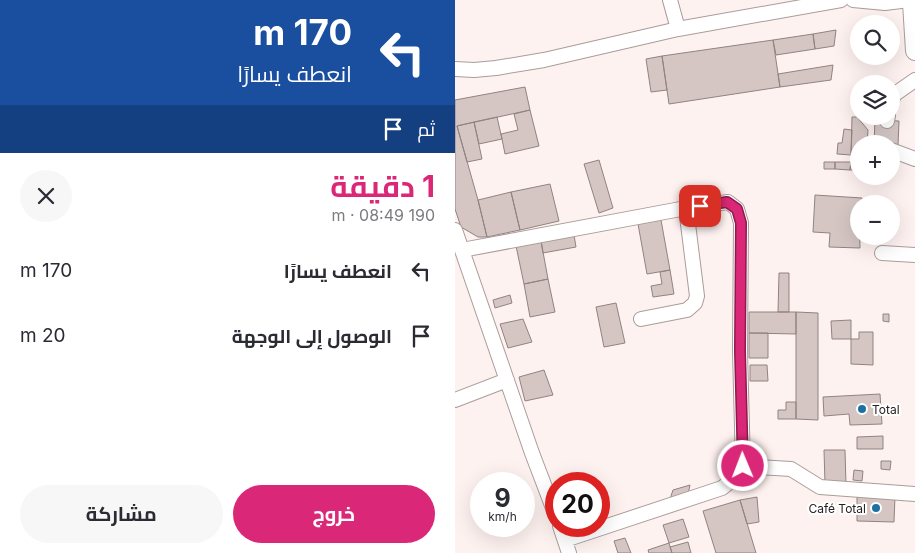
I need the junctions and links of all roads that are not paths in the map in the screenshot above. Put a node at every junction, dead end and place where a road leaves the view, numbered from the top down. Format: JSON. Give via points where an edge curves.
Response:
{"nodes":[{"id":1,"x":670,"y":0,"type":"edge"},
{"id":2,"x":841,"y":0,"type":"edge"},
{"id":3,"x":853,"y":0,"type":"edge"},
{"id":4,"x":911,"y":2,"type":"edge"},
{"id":5,"x":678,"y":29,"type":"junction"},
{"id":6,"x":915,"y":51,"type":"edge"},
{"id":7,"x":455,"y":69,"type":"edge"},
{"id":8,"x":915,"y":80,"type":"edge"},
{"id":9,"x":900,"y":90,"type":"edge"},
{"id":10,"x":900,"y":153,"type":"edge"},
{"id":11,"x":915,"y":159,"type":"edge"},
{"id":12,"x":687,"y":208,"type":"junction"},
{"id":13,"x":455,"y":230,"type":"edge"},
{"id":14,"x":462,"y":250,"type":"junction"},
{"id":15,"x":882,"y":253,"type":"dead end"},
{"id":16,"x":915,"y":256,"type":"edge"},
{"id":17,"x":641,"y":320,"type":"dead end"},
{"id":18,"x":507,"y":380,"type":"junction"},
{"id":19,"x":455,"y":400,"type":"edge"},
{"id":20,"x":743,"y":466,"type":"junction"},
{"id":21,"x":545,"y":487,"type":"edge"},
{"id":22,"x":915,"y":494,"type":"edge"},
{"id":23,"x":567,"y":546,"type":"edge"}],
"edges":[{"from":1,"to":5,"type":"street"},
{"from":2,"to":5,"type":"street"},
{"from":3,"to":4,"type":"street"},
{"from":4,"to":6,"type":"main road"},
{"from":5,"to":7,"type":"street","via":[[544,60],[489,69]]},
{"from":8,"to":9,"type":"street"},
{"from":10,"to":11,"type":"street"},
{"from":12,"to":14,"type":"street"},
{"from":12,"to":17,"type":"street","via":[[697,296],[695,303],[687,310]]},
{"from":12,"to":20,"type":"street","via":[[727,202],[737,209],[741,223]]},
{"from":13,"to":14,"type":"street"},
{"from":14,"to":18,"type":"street"},
{"from":15,"to":16,"type":"street"},
{"from":18,"to":19,"type":"street"},
{"from":18,"to":21,"type":"street"},
{"from":20,"to":22,"type":"street","via":[[791,469],[820,487]]},
{"from":20,"to":23,"type":"street","via":[[737,476],[722,488]]}]}
